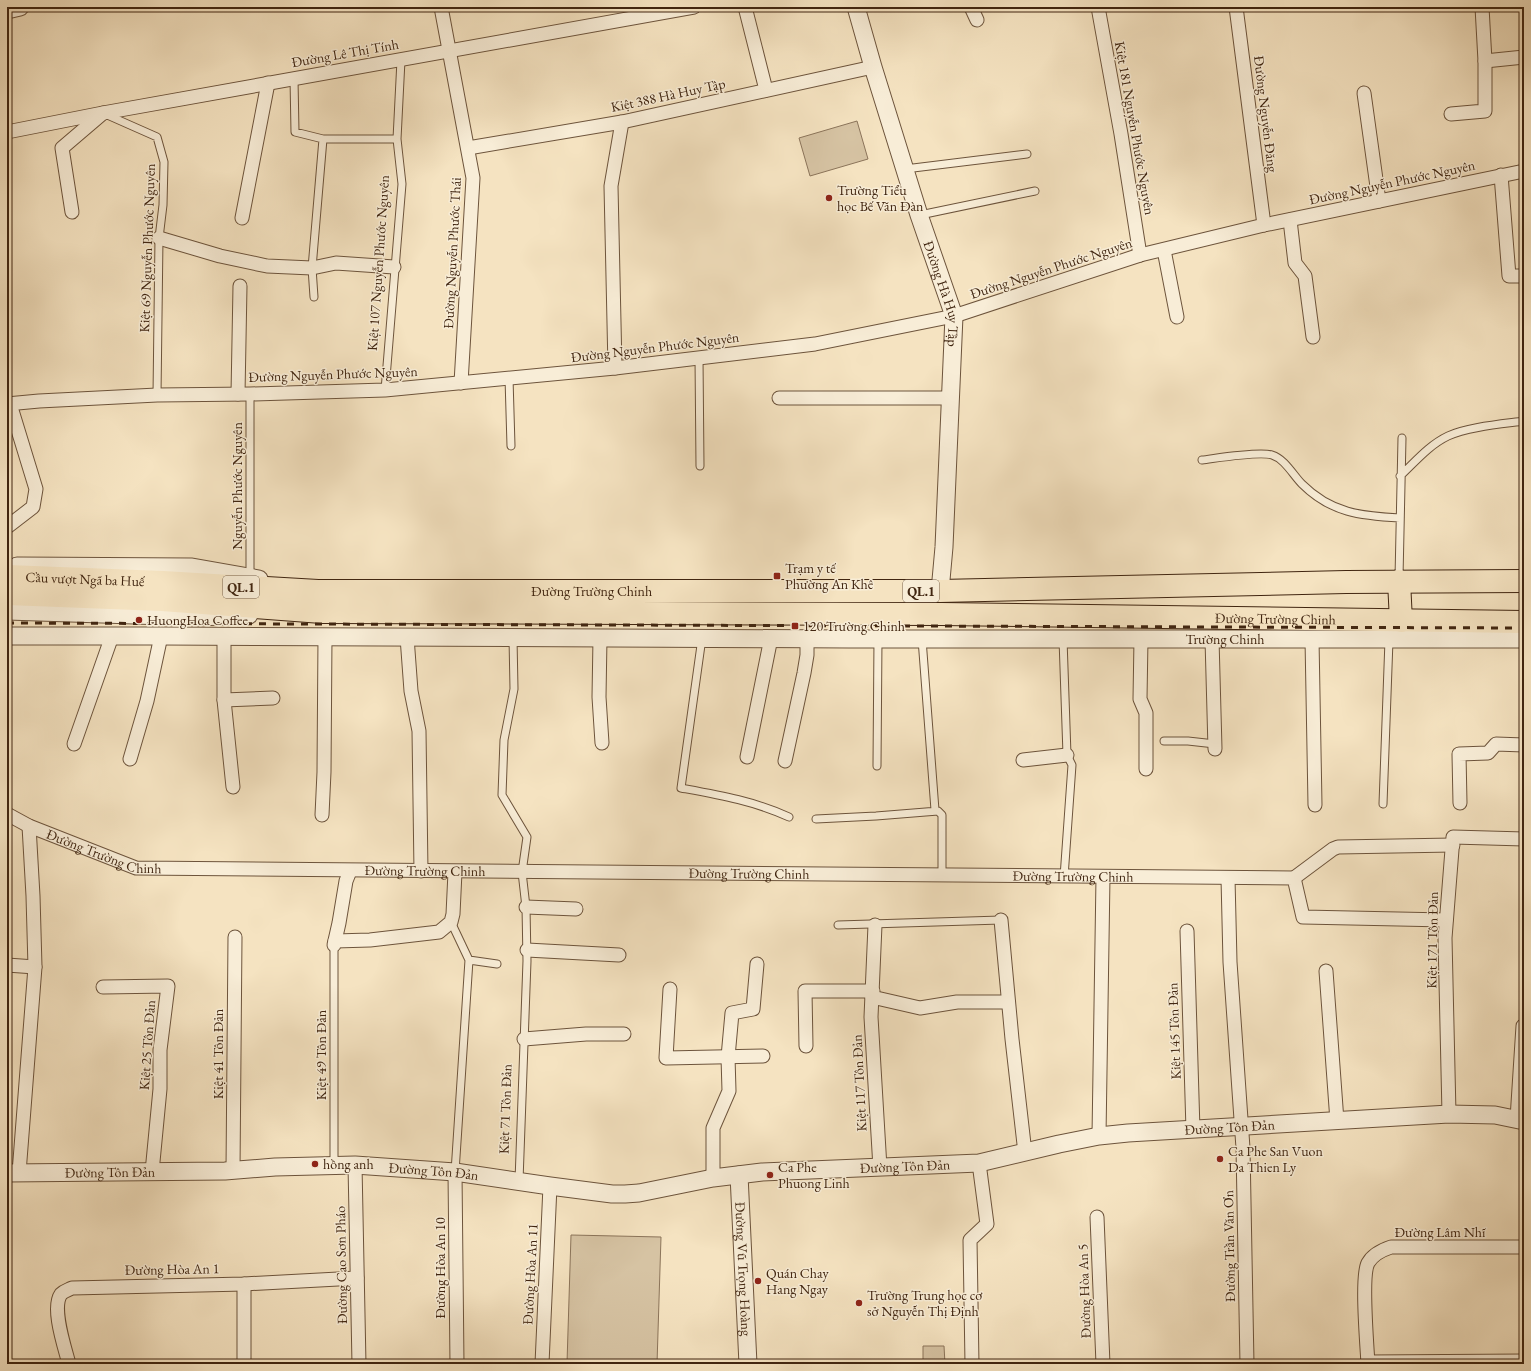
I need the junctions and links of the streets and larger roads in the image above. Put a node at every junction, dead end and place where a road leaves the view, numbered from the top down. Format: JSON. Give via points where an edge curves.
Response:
{"nodes":[{"id":1,"x":20,"y":7,"type":"edge"},
{"id":2,"x":441,"y":7,"type":"edge"},
{"id":3,"x":744,"y":7,"type":"edge"},
{"id":4,"x":856,"y":7,"type":"edge"},
{"id":5,"x":970,"y":7,"type":"edge"},
{"id":6,"x":1098,"y":7,"type":"edge"},
{"id":7,"x":1236,"y":7,"type":"edge"},
{"id":8,"x":1482,"y":7,"type":"edge"},
{"id":9,"x":690,"y":8,"type":"edge"},
{"id":10,"x":7,"y":10,"type":"edge"},
{"id":11,"x":977,"y":20,"type":"dead end"},
{"id":12,"x":450,"y":51,"type":"junction"},
{"id":13,"x":1524,"y":57,"type":"edge"},
{"id":14,"x":1485,"y":61,"type":"junction"},
{"id":15,"x":873,"y":67,"type":"junction"},
{"id":16,"x":268,"y":83,"type":"junction"},
{"id":17,"x":766,"y":90,"type":"junction"},
{"id":18,"x":1364,"y":93,"type":"dead end"},
{"id":19,"x":103,"y":113,"type":"junction"},
{"id":20,"x":1451,"y":114,"type":"dead end"},
{"id":21,"x":622,"y":122,"type":"junction"},
{"id":22,"x":7,"y":132,"type":"edge"},
{"id":23,"x":468,"y":148,"type":"junction"},
{"id":24,"x":1524,"y":171,"type":"edge"},
{"id":25,"x":1501,"y":175,"type":"junction"},
{"id":26,"x":1379,"y":201,"type":"junction"},
{"id":27,"x":72,"y":212,"type":"dead end"},
{"id":28,"x":242,"y":218,"type":"dead end"},
{"id":29,"x":1290,"y":220,"type":"junction"},
{"id":30,"x":1264,"y":226,"type":"junction"},
{"id":31,"x":159,"y":238,"type":"road end"},
{"id":32,"x":1164,"y":250,"type":"junction"},
{"id":33,"x":1140,"y":256,"type":"junction"},
{"id":34,"x":394,"y":267,"type":"road end"},
{"id":35,"x":1524,"y":276,"type":"edge"},
{"id":36,"x":240,"y":286,"type":"dead end"},
{"id":37,"x":954,"y":316,"type":"junction"},
{"id":38,"x":1176,"y":317,"type":"dead end"},
{"id":39,"x":1312,"y":337,"type":"dead end"},
{"id":40,"x":615,"y":368,"type":"junction"},
{"id":41,"x":461,"y":383,"type":"junction"},
{"id":42,"x":244,"y":394,"type":"junction"},
{"id":43,"x":778,"y":398,"type":"dead end"},
{"id":44,"x":951,"y":398,"type":"junction"},
{"id":45,"x":9,"y":404,"type":"edge"},
{"id":46,"x":7,"y":527,"type":"edge"},
{"id":47,"x":7,"y":566,"type":"edge"},
{"id":48,"x":7,"y":576,"type":"edge"},
{"id":49,"x":1524,"y":580,"type":"edge"},
{"id":50,"x":1399,"y":581,"type":"junction"},
{"id":51,"x":162,"y":591,"type":"junction"},
{"id":52,"x":940,"y":591,"type":"junction"},
{"id":53,"x":7,"y":594,"type":"edge"},
{"id":54,"x":320,"y":602,"type":"junction"},
{"id":55,"x":7,"y":611,"type":"edge"},
{"id":56,"x":1400,"y":621,"type":"junction"},
{"id":57,"x":1524,"y":622,"type":"edge"},
{"id":58,"x":7,"y":636,"type":"edge"},
{"id":59,"x":112,"y":636,"type":"junction"},
{"id":60,"x":161,"y":636,"type":"junction"},
{"id":61,"x":224,"y":636,"type":"junction"},
{"id":62,"x":325,"y":637,"type":"junction"},
{"id":63,"x":407,"y":637,"type":"junction"},
{"id":64,"x":600,"y":638,"type":"junction"},
{"id":65,"x":771,"y":638,"type":"junction"},
{"id":66,"x":806,"y":638,"type":"junction"},
{"id":67,"x":1141,"y":639,"type":"junction"},
{"id":68,"x":1212,"y":639,"type":"junction"},
{"id":69,"x":1312,"y":639,"type":"junction"},
{"id":70,"x":1524,"y":639,"type":"edge"},
{"id":71,"x":273,"y":698,"type":"dead end"},
{"id":72,"x":224,"y":700,"type":"junction"},
{"id":73,"x":602,"y":743,"type":"dead end"},
{"id":74,"x":74,"y":744,"type":"dead end"},
{"id":75,"x":1524,"y":745,"type":"edge"},
{"id":76,"x":1215,"y":746,"type":"road end"},
{"id":77,"x":1067,"y":755,"type":"road end"},
{"id":78,"x":747,"y":757,"type":"dead end"},
{"id":79,"x":130,"y":759,"type":"dead end"},
{"id":80,"x":1024,"y":760,"type":"dead end"},
{"id":81,"x":785,"y":761,"type":"dead end"},
{"id":82,"x":1146,"y":769,"type":"dead end"},
{"id":83,"x":233,"y":787,"type":"dead end"},
{"id":84,"x":1460,"y":803,"type":"dead end"},
{"id":85,"x":1315,"y":805,"type":"dead end"},
{"id":86,"x":7,"y":814,"type":"edge"},
{"id":87,"x":322,"y":815,"type":"dead end"},
{"id":88,"x":29,"y":826,"type":"junction"},
{"id":89,"x":1524,"y":839,"type":"edge"},
{"id":90,"x":1452,"y":845,"type":"junction"},
{"id":91,"x":350,"y":871,"type":"junction"},
{"id":92,"x":421,"y":871,"type":"junction"},
{"id":93,"x":455,"y":872,"type":"junction"},
{"id":94,"x":1103,"y":877,"type":"junction"},
{"id":95,"x":1228,"y":878,"type":"junction"},
{"id":96,"x":1294,"y":878,"type":"junction"},
{"id":97,"x":526,"y":907,"type":"road end"},
{"id":98,"x":576,"y":909,"type":"dead end"},
{"id":99,"x":1001,"y":920,"type":"road end"},
{"id":100,"x":1446,"y":920,"type":"junction"},
{"id":101,"x":875,"y":924,"type":"road end"},
{"id":102,"x":1187,"y":931,"type":"dead end"},
{"id":103,"x":235,"y":937,"type":"dead end"},
{"id":104,"x":526,"y":950,"type":"road end"},
{"id":105,"x":618,"y":955,"type":"dead end"},
{"id":106,"x":757,"y":964,"type":"dead end"},
{"id":107,"x":7,"y":965,"type":"edge"},
{"id":108,"x":35,"y":967,"type":"junction"},
{"id":109,"x":1326,"y":971,"type":"dead end"},
{"id":110,"x":103,"y":987,"type":"dead end"},
{"id":111,"x":670,"y":989,"type":"dead end"},
{"id":112,"x":873,"y":994,"type":"junction"},
{"id":113,"x":1008,"y":1002,"type":"junction"},
{"id":114,"x":1523,"y":1026,"type":"edge"},
{"id":115,"x":624,"y":1034,"type":"dead end"},
{"id":116,"x":524,"y":1038,"type":"road end"},
{"id":117,"x":806,"y":1046,"type":"dead end"},
{"id":118,"x":763,"y":1056,"type":"dead end"},
{"id":119,"x":728,"y":1057,"type":"junction"},
{"id":120,"x":1450,"y":1114,"type":"junction"},
{"id":121,"x":1520,"y":1120,"type":"edge"},
{"id":122,"x":1337,"y":1121,"type":"junction"},
{"id":123,"x":1242,"y":1127,"type":"junction"},
{"id":124,"x":1193,"y":1130,"type":"junction"},
{"id":125,"x":1099,"y":1136,"type":"junction"},
{"id":126,"x":1025,"y":1153,"type":"junction"},
{"id":127,"x":979,"y":1163,"type":"junction"},
{"id":128,"x":355,"y":1165,"type":"junction"},
{"id":129,"x":880,"y":1168,"type":"junction"},
{"id":130,"x":233,"y":1170,"type":"junction"},
{"id":131,"x":152,"y":1172,"type":"junction"},
{"id":132,"x":455,"y":1172,"type":"junction"},
{"id":133,"x":13,"y":1173,"type":"edge"},
{"id":134,"x":738,"y":1175,"type":"junction"},
{"id":135,"x":713,"y":1178,"type":"junction"},
{"id":136,"x":550,"y":1186,"type":"junction"},
{"id":137,"x":1098,"y":1217,"type":"dead end"},
{"id":138,"x":1524,"y":1247,"type":"edge"},
{"id":139,"x":357,"y":1278,"type":"junction"},
{"id":140,"x":244,"y":1284,"type":"junction"},
{"id":141,"x":1524,"y":1361,"type":"edge"},
{"id":142,"x":1367,"y":1363,"type":"edge"},
{"id":143,"x":69,"y":1364,"type":"edge"},
{"id":144,"x":244,"y":1364,"type":"edge"},
{"id":145,"x":359,"y":1364,"type":"edge"},
{"id":146,"x":456,"y":1364,"type":"edge"},
{"id":147,"x":542,"y":1364,"type":"edge"},
{"id":148,"x":748,"y":1364,"type":"edge"},
{"id":149,"x":972,"y":1364,"type":"edge"},
{"id":150,"x":1102,"y":1364,"type":"edge"},
{"id":151,"x":1247,"y":1364,"type":"edge"}],
"edges":[{"from":1,"to":10,"type":"street"},
{"from":2,"to":12,"type":"street","name":"Đường Nguyễn Phước Thái"},
{"from":3,"to":17,"type":"street"},
{"from":4,"to":15,"type":"street","name":"Đường Hà Huy Tập"},
{"from":5,"to":11,"type":"street"},
{"from":6,"to":33,"type":"street","name":"Kiệt 181 Nguyễn Phước Nguyên"},
{"from":7,"to":30,"type":"street","name":"Đường Nguyễn Đăng"},
{"from":8,"to":14,"type":"street"},
{"from":9,"to":12,"type":"street","name":"Đường Lê Thị Tính"},
{"from":12,"to":16,"type":"street","name":"Đường Lê Thị Tính"},
{"from":12,"to":23,"type":"street","name":"Đường Nguyễn Phước Thái"},
{"from":13,"to":14,"type":"street"},
{"from":14,"to":20,"type":"street","via":[[1485,111]]},
{"from":15,"to":17,"type":"street","name":"Kiệt 388 Hà Huy Tập"},
{"from":15,"to":37,"type":"street","name":"Đường Hà Huy Tập"},
{"from":16,"to":19,"type":"street","name":"Đường Lê Thị Tính"},
{"from":16,"to":28,"type":"street"},
{"from":17,"to":21,"type":"street","name":"Kiệt 388 Hà Huy Tập"},
{"from":18,"to":26,"type":"street"},
{"from":19,"to":22,"type":"street","name":"Đường Lê Thị Tính"},
{"from":19,"to":27,"type":"street","via":[[62,148]]},
{"from":21,"to":23,"type":"street","name":"Kiệt 388 Hà Huy Tập"},
{"from":21,"to":40,"type":"street","via":[[611,186]]},
{"from":23,"to":41,"type":"street","name":"Đường Nguyễn Phước Thái","via":[[473,178]]},
{"from":24,"to":25,"type":"street","name":"Đường Nguyễn Phước Nguyên"},
{"from":25,"to":26,"type":"street","name":"Đường Nguyễn Phước Nguyên"},
{"from":25,"to":35,"type":"street","via":[[1508,276]]},
{"from":26,"to":29,"type":"street","name":"Đường Nguyễn Phước Nguyên"},
{"from":29,"to":30,"type":"street","name":"Đường Nguyễn Phước Nguyên"},
{"from":29,"to":39,"type":"street","via":[[1295,263],[1305,276]]},
{"from":30,"to":32,"type":"street","name":"Đường Nguyễn Phước Nguyên"},
{"from":31,"to":34,"type":"street","via":[[220,256],[267,266],[312,268],[336,264]]},
{"from":32,"to":33,"type":"street","name":"Đường Nguyễn Phước Nguyên"},
{"from":32,"to":38,"type":"street"},
{"from":33,"to":37,"type":"street","name":"Đường Nguyễn Phước Nguyên"},
{"from":36,"to":42,"type":"street"},
{"from":37,"to":40,"type":"street","name":"Đường Nguyễn Phước Nguyên","via":[[815,344]]},
{"from":37,"to":44,"type":"street","name":"Đường Hà Huy Tập"},
{"from":40,"to":41,"type":"street","name":"Đường Nguyễn Phước Nguyên"},
{"from":41,"to":42,"type":"street","name":"Đường Nguyễn Phước Nguyên","via":[[385,390]]},
{"from":42,"to":45,"type":"street","name":"Đường Nguyễn Phước Nguyên","via":[[157,395]]},
{"from":43,"to":44,"type":"street"},
{"from":44,"to":52,"type":"street","name":"Đường Hà Huy Tập"},
{"from":45,"to":46,"type":"street","via":[[36,489],[33,507]]},
{"from":47,"to":54,"type":"street","via":[[192,568],[250,578]]},
{"from":48,"to":51,"type":"highway","name":"Cầu vượt Ngã ba Huế","number":"QL.1"},
{"from":49,"to":50,"type":"highway","name":"Đường Trường Chinh","number":"QL.1"},
{"from":50,"to":52,"type":"highway","name":"Đường Trường Chinh","number":"QL.1"},
{"from":50,"to":56,"type":"highway"},
{"from":51,"to":53,"type":"highway","name":"Cầu vượt Ngã ba Huế","number":"QL.1"},
{"from":51,"to":54,"type":"highway","name":"Đường Trường Chinh","number":"QL.1"},
{"from":52,"to":54,"type":"highway","name":"Đường Trường Chinh","number":"QL.1"},
{"from":54,"to":55,"type":"street","via":[[196,617]]},
{"from":54,"to":56,"type":"highway","name":"Đường Trường Chinh","number":"QL.1"},
{"from":56,"to":57,"type":"highway","name":"Đường Trường Chinh","number":"QL.1"},
{"from":58,"to":59,"type":"street"},
{"from":59,"to":60,"type":"street"},
{"from":59,"to":74,"type":"street"},
{"from":60,"to":61,"type":"street"},
{"from":60,"to":79,"type":"street","via":[[147,700]]},
{"from":61,"to":62,"type":"street"},
{"from":61,"to":72,"type":"street"},
{"from":62,"to":63,"type":"street"},
{"from":62,"to":87,"type":"street"},
{"from":63,"to":64,"type":"street"},
{"from":63,"to":92,"type":"street","via":[[411,691],[419,732]]},
{"from":64,"to":65,"type":"street"},
{"from":64,"to":73,"type":"street","via":[[599,697]]},
{"from":65,"to":66,"type":"street"},
{"from":65,"to":78,"type":"street"},
{"from":66,"to":67,"type":"street","name":"Trường Chinh"},
{"from":66,"to":81,"type":"street","via":[[804,673]]},
{"from":67,"to":68,"type":"street","name":"Trường Chinh"},
{"from":67,"to":82,"type":"street","via":[[1140,699],[1146,714]]},
{"from":68,"to":69,"type":"street","name":"Trường Chinh"},
{"from":68,"to":76,"type":"street"},
{"from":69,"to":70,"type":"street","name":"Trường Chinh"},
{"from":69,"to":85,"type":"street"},
{"from":71,"to":72,"type":"street"},
{"from":72,"to":83,"type":"street"},
{"from":75,"to":84,"type":"street","via":[[1496,744],[1488,753],[1459,754]]},
{"from":77,"to":80,"type":"street"},
{"from":86,"to":88,"type":"street","name":"Đường Trường Chinh"},
{"from":88,"to":91,"type":"street","name":"Đường Trường Chinh","via":[[136,868]]},
{"from":88,"to":108,"type":"street"},
{"from":89,"to":90,"type":"street","via":[[1453,837]]},
{"from":90,"to":96,"type":"street","via":[[1338,847]]},
{"from":90,"to":100,"type":"street","name":"Kiệt 171 Tôn Đản"},
{"from":91,"to":92,"type":"street","name":"Đường Trường Chinh"},
{"from":91,"to":93,"type":"street","via":[[334,943],[439,932],[451,922]]},
{"from":92,"to":93,"type":"street","name":"Đường Trường Chinh"},
{"from":93,"to":94,"type":"street","name":"Đường Trường Chinh"},
{"from":94,"to":95,"type":"street","name":"Đường Trường Chinh"},
{"from":94,"to":125,"type":"street"},
{"from":95,"to":96,"type":"street","name":"Đường Trường Chinh"},
{"from":95,"to":123,"type":"street","name":"Đường Trần Văn Ơn","via":[[1230,962]]},
{"from":96,"to":100,"type":"street","via":[[1303,917]]},
{"from":97,"to":98,"type":"street"},
{"from":99,"to":113,"type":"street"},
{"from":100,"to":120,"type":"street","name":"Kiệt 171 Tôn Đản"},
{"from":101,"to":112,"type":"street","name":"Kiệt 117 Tôn Đản"},
{"from":102,"to":124,"type":"street","name":"Kiệt 145 Tôn Đản"},
{"from":103,"to":130,"type":"street","name":"Kiệt 41 Tôn Đản"},
{"from":104,"to":105,"type":"street"},
{"from":106,"to":119,"type":"street","via":[[753,1009],[732,1013]]},
{"from":107,"to":108,"type":"street"},
{"from":108,"to":133,"type":"street"},
{"from":109,"to":122,"type":"street"},
{"from":110,"to":131,"type":"street","name":"Kiệt 25 Tôn Đản","via":[[168,986],[160,1050],[160,1089]]},
{"from":111,"to":119,"type":"street","via":[[666,1058]]},
{"from":112,"to":113,"type":"street","via":[[920,1008],[957,1002]]},
{"from":112,"to":117,"type":"street","via":[[805,991]]},
{"from":112,"to":129,"type":"street","name":"Kiệt 117 Tôn Đản","via":[[871,1017]]},
{"from":113,"to":126,"type":"street"},
{"from":114,"to":121,"type":"street","name":"Đường Tôn Đản"},
{"from":115,"to":116,"type":"street"},
{"from":118,"to":119,"type":"street"},
{"from":119,"to":135,"type":"street","via":[[729,1091],[713,1128]]},
{"from":120,"to":121,"type":"street","name":"Đường Tôn Đản","via":[[1476,1114]]},
{"from":120,"to":122,"type":"street","name":"Đường Tôn Đản"},
{"from":122,"to":123,"type":"street","name":"Đường Tôn Đản"},
{"from":123,"to":124,"type":"street","name":"Đường Tôn Đản"},
{"from":123,"to":151,"type":"street","name":"Đường Trần Văn Ơn"},
{"from":124,"to":125,"type":"street","name":"Đường Tôn Đản"},
{"from":125,"to":126,"type":"street","name":"Đường Tôn Đản"},
{"from":126,"to":127,"type":"street","name":"Đường Tôn Đản"},
{"from":127,"to":129,"type":"street","name":"Đường Tôn Đản"},
{"from":127,"to":149,"type":"street","via":[[987,1224],[970,1240]]},
{"from":128,"to":130,"type":"street","name":"Đường Tôn Đản"},
{"from":128,"to":132,"type":"street","name":"Đường Tôn Đản"},
{"from":128,"to":139,"type":"street","name":"Đường Cao Sơn Pháo"},
{"from":129,"to":134,"type":"street","name":"Đường Tôn Đản"},
{"from":130,"to":131,"type":"street","name":"Đường Tôn Đản"},
{"from":131,"to":133,"type":"street","name":"Đường Tôn Đản"},
{"from":132,"to":136,"type":"street","name":"Đường Tôn Đản"},
{"from":132,"to":146,"type":"street","name":"Đường Hòa An 10"},
{"from":134,"to":135,"type":"street","name":"Đường Tôn Đản"},
{"from":134,"to":148,"type":"street","name":"Đường Vũ Trọng Hoàng"},
{"from":135,"to":136,"type":"street","name":"Đường Tôn Đản","via":[[626,1194]]},
{"from":136,"to":147,"type":"street","name":"Đường Hòa An 11"},
{"from":137,"to":150,"type":"street","name":"Đường Hòa An 5"},
{"from":138,"to":142,"type":"street","name":"Đường Lâm Nhĩ","via":[[1391,1247],[1375,1254],[1368,1263],[1365,1286]]},
{"from":139,"to":140,"type":"street","name":"Đường Hòa An 1"},
{"from":139,"to":145,"type":"street","name":"Đường Cao Sơn Pháo"},
{"from":140,"to":143,"type":"street","name":"Đường Hòa An 1","via":[[65,1290],[57,1306]]},
{"from":140,"to":144,"type":"street"},
{"from":141,"to":142,"type":"street"}]}
